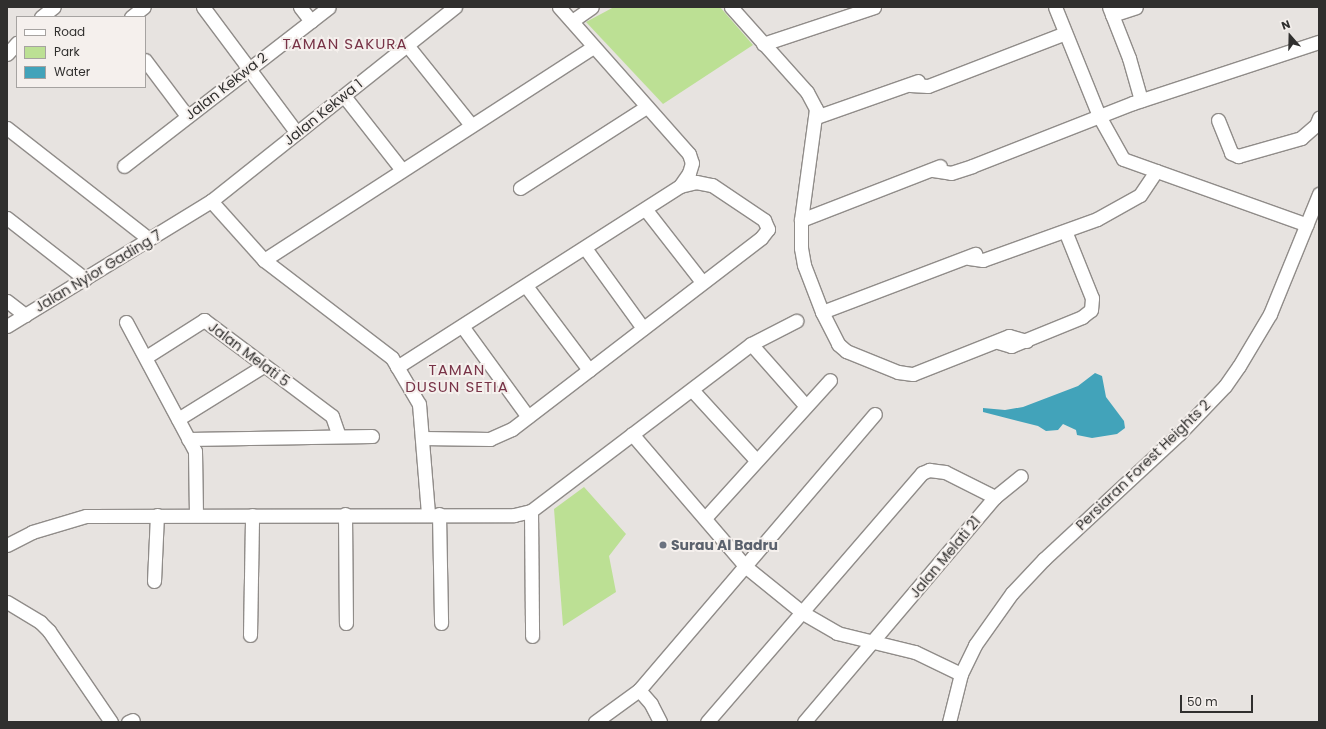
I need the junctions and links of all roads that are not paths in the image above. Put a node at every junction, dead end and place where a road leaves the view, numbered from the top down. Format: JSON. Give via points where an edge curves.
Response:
{"nodes":[{"id":1,"x":54,"y":7,"type":"edge"},
{"id":2,"x":144,"y":7,"type":"edge"},
{"id":3,"x":203,"y":7,"type":"edge"},
{"id":4,"x":300,"y":7,"type":"edge"},
{"id":5,"x":329,"y":7,"type":"edge"},
{"id":6,"x":455,"y":7,"type":"edge"},
{"id":7,"x":559,"y":7,"type":"edge"},
{"id":8,"x":592,"y":7,"type":"edge"},
{"id":9,"x":731,"y":7,"type":"edge"},
{"id":10,"x":874,"y":7,"type":"edge"},
{"id":11,"x":1055,"y":7,"type":"edge"},
{"id":12,"x":1136,"y":7,"type":"edge"},
{"id":13,"x":1111,"y":11,"type":"edge"},
{"id":14,"x":43,"y":16,"type":"edge"},
{"id":15,"x":132,"y":16,"type":"edge"},
{"id":16,"x":311,"y":21,"type":"junction"},
{"id":17,"x":572,"y":21,"type":"junction"},
{"id":18,"x":1065,"y":33,"type":"junction"},
{"id":19,"x":1319,"y":42,"type":"edge"},
{"id":20,"x":16,"y":44,"type":"edge"},
{"id":21,"x":762,"y":44,"type":"junction"},
{"id":22,"x":407,"y":45,"type":"junction"},
{"id":23,"x":593,"y":47,"type":"junction"},
{"id":24,"x":7,"y":54,"type":"edge"},
{"id":25,"x":146,"y":61,"type":"edge"},
{"id":26,"x":248,"y":69,"type":"junction"},
{"id":27,"x":344,"y":96,"type":"junction"},
{"id":28,"x":1137,"y":102,"type":"junction"},
{"id":29,"x":646,"y":107,"type":"junction"},
{"id":30,"x":188,"y":116,"type":"junction"},
{"id":31,"x":1099,"y":116,"type":"junction"},
{"id":32,"x":816,"y":117,"type":"junction"},
{"id":33,"x":1319,"y":118,"type":"edge"},
{"id":34,"x":1218,"y":120,"type":"dead end"},
{"id":35,"x":471,"y":125,"type":"junction"},
{"id":36,"x":7,"y":128,"type":"edge"},
{"id":37,"x":298,"y":133,"type":"junction"},
{"id":38,"x":124,"y":166,"type":"dead end"},
{"id":39,"x":402,"y":170,"type":"junction"},
{"id":40,"x":1156,"y":171,"type":"junction"},
{"id":41,"x":680,"y":186,"type":"junction"},
{"id":42,"x":520,"y":188,"type":"dead end"},
{"id":43,"x":1319,"y":194,"type":"edge"},
{"id":44,"x":211,"y":201,"type":"junction"},
{"id":45,"x":646,"y":210,"type":"junction"},
{"id":46,"x":189,"y":215,"type":"joint"},
{"id":47,"x":7,"y":218,"type":"edge"},
{"id":48,"x":801,"y":220,"type":"junction"},
{"id":49,"x":1307,"y":225,"type":"junction"},
{"id":50,"x":1065,"y":231,"type":"junction"},
{"id":51,"x":149,"y":239,"type":"junction"},
{"id":52,"x":585,"y":248,"type":"junction"},
{"id":53,"x":264,"y":260,"type":"junction"},
{"id":54,"x":85,"y":279,"type":"junction"},
{"id":55,"x":702,"y":282,"type":"junction"},
{"id":56,"x":526,"y":286,"type":"junction"},
{"id":57,"x":7,"y":301,"type":"edge"},
{"id":58,"x":822,"y":312,"type":"junction"},
{"id":59,"x":25,"y":315,"type":"junction"},
{"id":60,"x":796,"y":321,"type":"dead end"},
{"id":61,"x":126,"y":322,"type":"dead end"},
{"id":62,"x":7,"y":326,"type":"edge"},
{"id":63,"x":462,"y":326,"type":"junction"},
{"id":64,"x":643,"y":328,"type":"junction"},
{"id":65,"x":752,"y":344,"type":"junction"},
{"id":66,"x":146,"y":357,"type":"junction"},
{"id":67,"x":263,"y":366,"type":"junction"},
{"id":68,"x":397,"y":367,"type":"junction"},
{"id":69,"x":589,"y":370,"type":"junction"},
{"id":70,"x":830,"y":380,"type":"dead end"},
{"id":71,"x":693,"y":391,"type":"junction"},
{"id":72,"x":805,"y":405,"type":"junction"},
{"id":73,"x":875,"y":414,"type":"dead end"},
{"id":74,"x":528,"y":417,"type":"junction"},
{"id":75,"x":178,"y":419,"type":"junction"},
{"id":76,"x":632,"y":434,"type":"junction"},
{"id":77,"x":339,"y":436,"type":"junction"},
{"id":78,"x":372,"y":436,"type":"dead end"},
{"id":79,"x":422,"y":438,"type":"junction"},
{"id":80,"x":188,"y":439,"type":"junction"},
{"id":81,"x":756,"y":460,"type":"junction"},
{"id":82,"x":1021,"y":476,"type":"dead end"},
{"id":83,"x":995,"y":497,"type":"junction"},
{"id":84,"x":530,"y":511,"type":"junction"},
{"id":85,"x":345,"y":514,"type":"junction"},
{"id":86,"x":433,"y":514,"type":"junction"},
{"id":87,"x":157,"y":515,"type":"junction"},
{"id":88,"x":196,"y":515,"type":"junction"},
{"id":89,"x":252,"y":515,"type":"junction"},
{"id":90,"x":705,"y":518,"type":"junction"},
{"id":91,"x":7,"y":545,"type":"edge"},
{"id":92,"x":746,"y":567,"type":"junction"},
{"id":93,"x":154,"y":580,"type":"dead end"},
{"id":94,"x":7,"y":602,"type":"edge"},
{"id":95,"x":803,"y":613,"type":"junction"},
{"id":96,"x":346,"y":623,"type":"dead end"},
{"id":97,"x":440,"y":624,"type":"dead end"},
{"id":98,"x":250,"y":635,"type":"dead end"},
{"id":99,"x":532,"y":636,"type":"dead end"},
{"id":100,"x":873,"y":642,"type":"junction"},
{"id":101,"x":961,"y":674,"type":"junction"},
{"id":102,"x":639,"y":690,"type":"junction"},
{"id":103,"x":111,"y":722,"type":"edge"},
{"id":104,"x":595,"y":722,"type":"edge"},
{"id":105,"x":660,"y":722,"type":"edge"},
{"id":106,"x":707,"y":722,"type":"edge"},
{"id":107,"x":804,"y":722,"type":"edge"},
{"id":108,"x":949,"y":722,"type":"edge"}],
"edges":[{"from":1,"to":14,"type":"street"},
{"from":2,"to":15,"type":"street"},
{"from":3,"to":26,"type":"street"},
{"from":4,"to":16,"type":"street"},
{"from":5,"to":16,"type":"street","name":"Jalan Kekwa 2"},
{"from":6,"to":22,"type":"street","name":"Jalan Kekwa 1"},
{"from":7,"to":17,"type":"street"},
{"from":8,"to":17,"type":"street"},
{"from":9,"to":21,"type":"street"},
{"from":10,"to":21,"type":"street"},
{"from":11,"to":18,"type":"street"},
{"from":12,"to":13,"type":"street"},
{"from":13,"to":28,"type":"street"},
{"from":16,"to":26,"type":"street","name":"Jalan Kekwa 2"},
{"from":17,"to":23,"type":"street"},
{"from":18,"to":31,"type":"street"},
{"from":18,"to":32,"type":"street","via":[[933,83],[922,79]]},
{"from":19,"to":28,"type":"street"},
{"from":20,"to":24,"type":"street"},
{"from":21,"to":32,"type":"street","via":[[813,100]]},
{"from":22,"to":27,"type":"street","name":"Jalan Kekwa 1"},
{"from":22,"to":35,"type":"street"},
{"from":23,"to":29,"type":"street"},
{"from":23,"to":35,"type":"street"},
{"from":25,"to":30,"type":"street"},
{"from":26,"to":30,"type":"street","name":"Jalan Kekwa 2"},
{"from":26,"to":37,"type":"street"},
{"from":27,"to":37,"type":"street","name":"Jalan Kekwa 1"},
{"from":27,"to":39,"type":"street"},
{"from":28,"to":31,"type":"street"},
{"from":29,"to":41,"type":"street","via":[[689,154],[692,163]]},
{"from":29,"to":42,"type":"street"},
{"from":30,"to":38,"type":"street","name":"Jalan Kekwa 2"},
{"from":31,"to":40,"type":"street","via":[[1123,159]]},
{"from":31,"to":48,"type":"street","via":[[961,169],[941,165]]},
{"from":32,"to":48,"type":"street"},
{"from":33,"to":34,"type":"street","via":[[1316,125],[1301,138],[1238,156],[1231,153]]},
{"from":35,"to":39,"type":"street"},
{"from":36,"to":51,"type":"street"},
{"from":37,"to":44,"type":"street","name":"Jalan Kekwa 1"},
{"from":39,"to":53,"type":"street"},
{"from":40,"to":49,"type":"street"},
{"from":40,"to":50,"type":"street","via":[[1140,195],[1128,204]]},
{"from":41,"to":45,"type":"street"},
{"from":41,"to":55,"type":"street","via":[[696,182],[712,185],[764,220],[768,229],[761,238]]},
{"from":43,"to":49,"type":"street","name":"Persiaran Forest Heights 2"},
{"from":44,"to":46,"type":"street","name":"Jalan Kekwa 1"},
{"from":44,"to":53,"type":"street"},
{"from":45,"to":52,"type":"street"},
{"from":45,"to":55,"type":"street"},
{"from":46,"to":51,"type":"street","name":"Jalan Nyior Gading 7"},
{"from":47,"to":54,"type":"street"},
{"from":48,"to":58,"type":"street","via":[[804,265]]},
{"from":49,"to":101,"type":"street","name":"Persiaran Forest Heights 2","via":[[1270,314],[1225,386],[1179,434],[1044,559],[1012,593],[975,644]]},
{"from":50,"to":58,"type":"street","via":[[980,261],[969,258]]},
{"from":50,"to":58,"type":"street","via":[[1092,298],[1091,310],[1082,317],[1026,341],[1009,336],[913,374],[898,372],[846,351],[832,335]]},
{"from":51,"to":54,"type":"street","name":"Jalan Nyior Gading 7"},
{"from":52,"to":56,"type":"street"},
{"from":52,"to":64,"type":"street"},
{"from":53,"to":68,"type":"street","via":[[392,358]]},
{"from":54,"to":59,"type":"street","name":"Jalan Nyior Gading 7"},
{"from":55,"to":64,"type":"street"},
{"from":56,"to":63,"type":"street"},
{"from":56,"to":69,"type":"street"},
{"from":57,"to":59,"type":"street"},
{"from":59,"to":62,"type":"street","name":"Jalan Nyior Gading 7"},
{"from":60,"to":65,"type":"street"},
{"from":61,"to":66,"type":"street"},
{"from":63,"to":68,"type":"street"},
{"from":63,"to":74,"type":"street"},
{"from":64,"to":69,"type":"street"},
{"from":65,"to":71,"type":"street"},
{"from":65,"to":72,"type":"street"},
{"from":66,"to":67,"type":"street","name":"Jalan Melati 5","via":[[204,320],[212,323]]},
{"from":66,"to":75,"type":"street"},
{"from":67,"to":75,"type":"street"},
{"from":67,"to":77,"type":"street","name":"Jalan Melati 5","via":[[332,416]]},
{"from":68,"to":79,"type":"street","via":[[419,404]]},
{"from":69,"to":74,"type":"street"},
{"from":70,"to":72,"type":"street"},
{"from":71,"to":76,"type":"street"},
{"from":71,"to":81,"type":"street"},
{"from":72,"to":81,"type":"street"},
{"from":73,"to":92,"type":"street"},
{"from":74,"to":79,"type":"street","via":[[512,429],[490,439]]},
{"from":75,"to":80,"type":"street"},
{"from":76,"to":84,"type":"street"},
{"from":76,"to":90,"type":"street"},
{"from":77,"to":78,"type":"street"},
{"from":77,"to":80,"type":"street"},
{"from":79,"to":86,"type":"street"},
{"from":80,"to":88,"type":"street","via":[[195,451]]},
{"from":81,"to":90,"type":"street"},
{"from":82,"to":83,"type":"street","name":"Jalan Melati 21"},
{"from":83,"to":95,"type":"street","via":[[945,472],[929,470],[922,473]]},
{"from":83,"to":100,"type":"street","name":"Jalan Melati 21"},
{"from":84,"to":86,"type":"street","via":[[514,515]]},
{"from":84,"to":99,"type":"street"},
{"from":85,"to":86,"type":"street"},
{"from":85,"to":89,"type":"street"},
{"from":85,"to":96,"type":"street"},
{"from":86,"to":97,"type":"street"},
{"from":87,"to":88,"type":"street"},
{"from":87,"to":91,"type":"street","via":[[86,516],[32,532]]},
{"from":87,"to":93,"type":"street"},
{"from":88,"to":89,"type":"street"},
{"from":89,"to":98,"type":"street"},
{"from":90,"to":92,"type":"street"},
{"from":92,"to":95,"type":"street"},
{"from":92,"to":102,"type":"street"},
{"from":94,"to":103,"type":"street","via":[[49,630]]},
{"from":95,"to":100,"type":"street","via":[[837,633]]},
{"from":95,"to":106,"type":"street"},
{"from":100,"to":101,"type":"street","via":[[923,655]]},
{"from":100,"to":107,"type":"street","name":"Jalan Melati 21"},
{"from":101,"to":108,"type":"street","name":"Persiaran Forest Heights 2"},
{"from":102,"to":104,"type":"street"},
{"from":102,"to":105,"type":"street","via":[[651,704]]}]}
